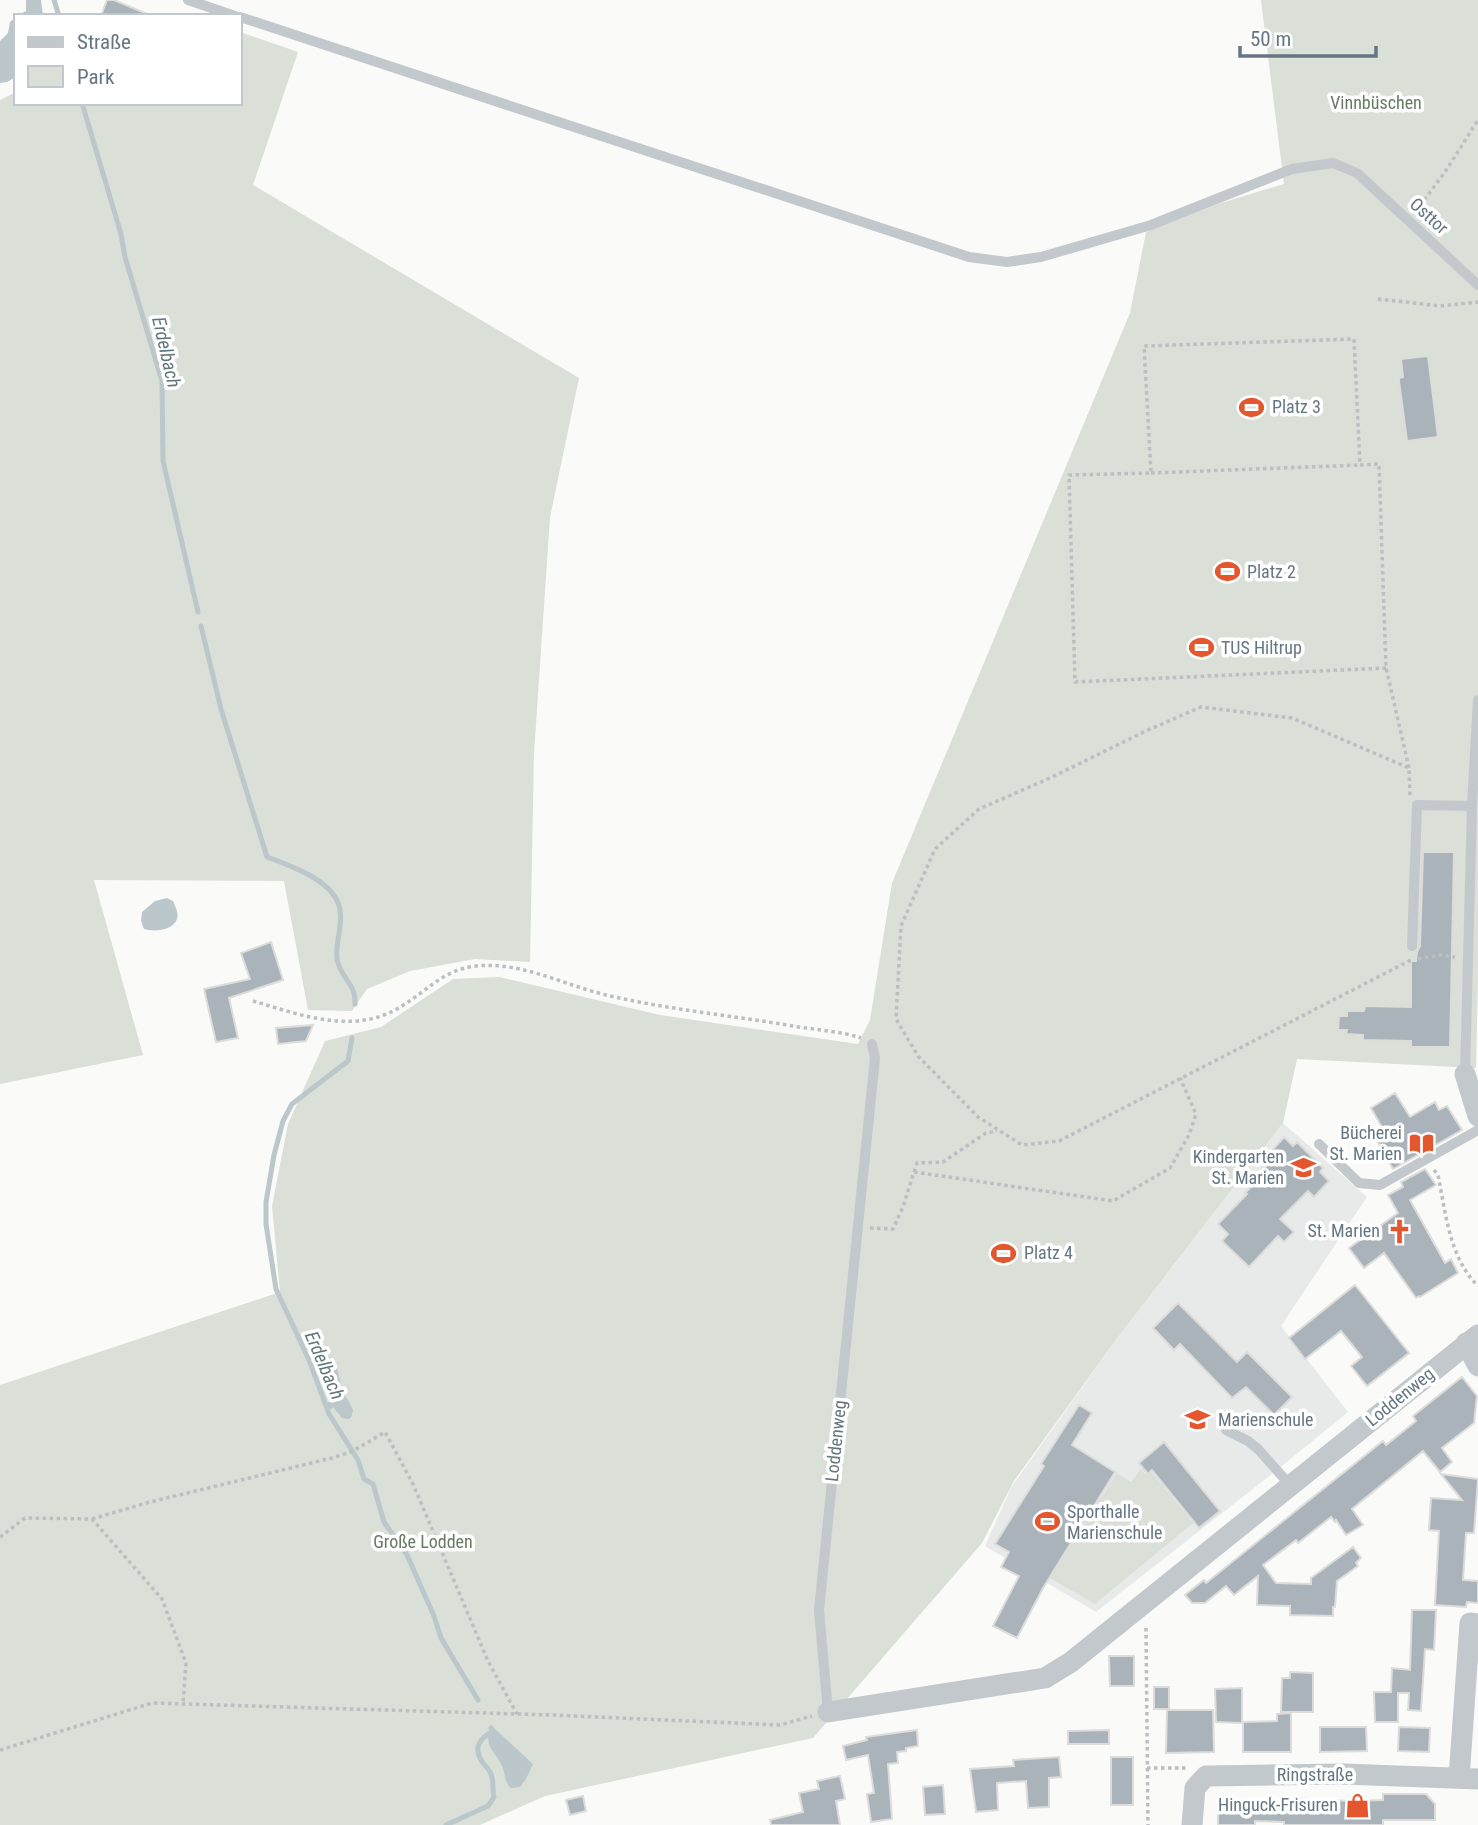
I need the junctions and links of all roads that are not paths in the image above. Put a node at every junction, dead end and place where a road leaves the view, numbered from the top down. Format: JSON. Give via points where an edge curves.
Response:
{"nodes":[{"id":1,"x":188,"y":0,"type":"edge"},
{"id":2,"x":232,"y":14,"type":"edge"},
{"id":3,"x":242,"y":17,"type":"edge"},
{"id":4,"x":1478,"y":285,"type":"edge"},
{"id":5,"x":1478,"y":700,"type":"edge"},
{"id":6,"x":1472,"y":806,"type":"junction"},
{"id":7,"x":1412,"y":946,"type":"dead end"},
{"id":8,"x":872,"y":1044,"type":"road end"},
{"id":9,"x":1465,"y":1074,"type":"joint"},
{"id":10,"x":1478,"y":1116,"type":"edge"},
{"id":11,"x":1478,"y":1130,"type":"edge"},
{"id":12,"x":1319,"y":1144,"type":"dead end"},
{"id":13,"x":1472,"y":1339,"type":"edge"},
{"id":14,"x":1478,"y":1366,"type":"edge"},
{"id":15,"x":1226,"y":1430,"type":"dead end"},
{"id":16,"x":1290,"y":1485,"type":"junction"},
{"id":17,"x":1478,"y":1624,"type":"edge"},
{"id":18,"x":828,"y":1712,"type":"joint"},
{"id":19,"x":1469,"y":1778,"type":"edge"},
{"id":20,"x":1192,"y":1825,"type":"edge"}],
"edges":[{"from":1,"to":2,"type":"lane"},
{"from":3,"to":4,"type":"lane","name":"Osttor","via":[[981,259],[1007,262],[1041,257],[1151,225],[1293,169],[1333,163],[1357,173]]},
{"from":5,"to":6,"type":"lane"},
{"from":6,"to":7,"type":"lane","via":[[1417,805]]},
{"from":6,"to":9,"type":"lane"},
{"from":8,"to":18,"type":"lane","name":"Loddenweg","via":[[876,1058],[819,1610]]},
{"from":9,"to":10,"type":"street"},
{"from":11,"to":12,"type":"lane","via":[[1380,1185],[1359,1184]]},
{"from":13,"to":14,"type":"street"},
{"from":13,"to":16,"type":"street","name":"Loddenweg"},
{"from":15,"to":16,"type":"lane","via":[[1258,1449]]},
{"from":16,"to":18,"type":"street","name":"Loddenweg","via":[[1071,1662],[1045,1678]]},
{"from":17,"to":19,"type":"street","via":[[1470,1623]]},
{"from":19,"to":20,"type":"street","name":"Ringstraße","via":[[1206,1776],[1195,1788]]}]}
